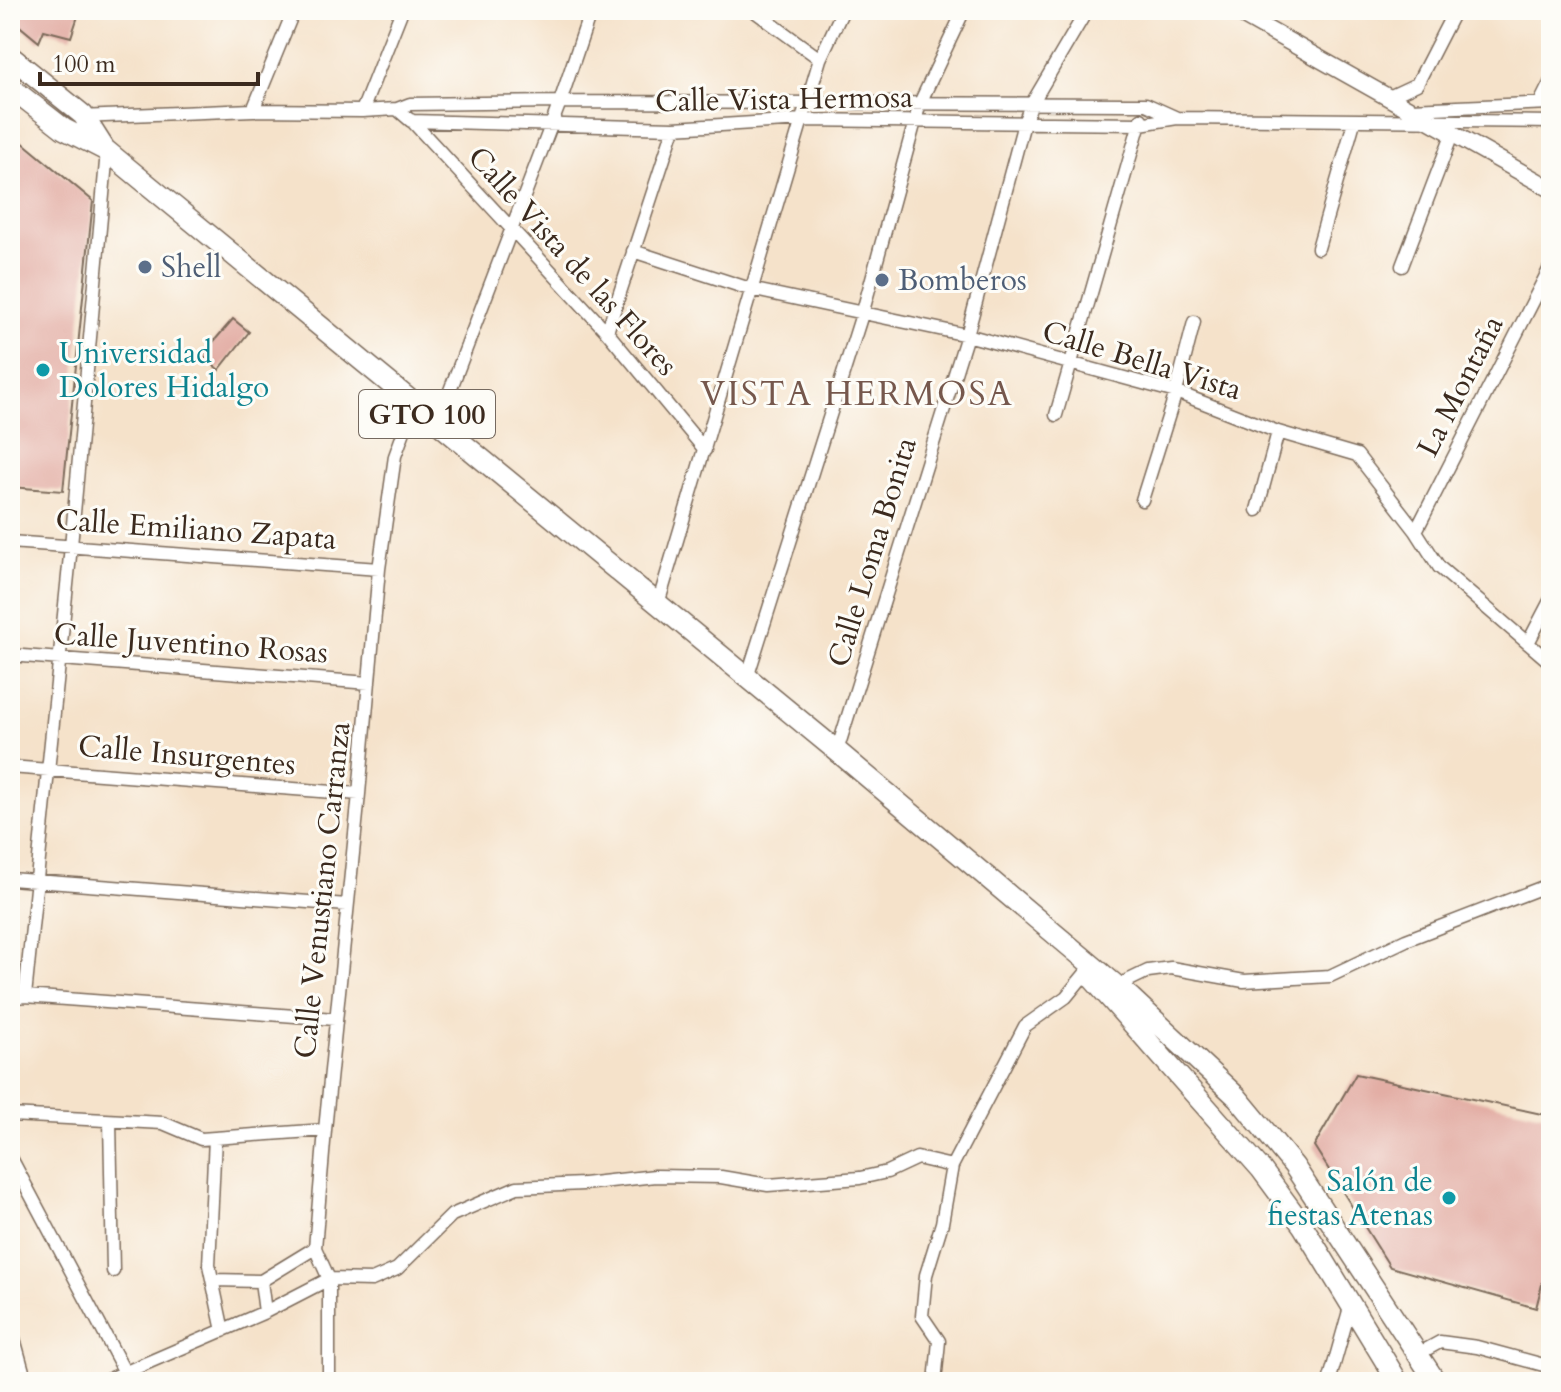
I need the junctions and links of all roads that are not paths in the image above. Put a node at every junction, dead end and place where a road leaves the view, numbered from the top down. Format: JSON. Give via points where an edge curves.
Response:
{"nodes":[{"id":1,"x":294,"y":10,"type":"edge"},
{"id":2,"x":402,"y":10,"type":"edge"},
{"id":3,"x":591,"y":10,"type":"edge"},
{"id":4,"x":753,"y":10,"type":"edge"},
{"id":5,"x":843,"y":10,"type":"edge"},
{"id":6,"x":964,"y":10,"type":"edge"},
{"id":7,"x":1087,"y":10,"type":"edge"},
{"id":8,"x":1233,"y":10,"type":"edge"},
{"id":9,"x":1455,"y":10,"type":"edge"},
{"id":10,"x":10,"y":56,"type":"edge"},
{"id":11,"x":820,"y":59,"type":"junction"},
{"id":12,"x":1551,"y":81,"type":"edge"},
{"id":13,"x":10,"y":87,"type":"edge"},
{"id":14,"x":1389,"y":97,"type":"junction"},
{"id":15,"x":560,"y":102,"type":"junction"},
{"id":16,"x":920,"y":103,"type":"junction"},
{"id":17,"x":1546,"y":103,"type":"edge"},
{"id":18,"x":410,"y":104,"type":"junction"},
{"id":19,"x":807,"y":104,"type":"junction"},
{"id":20,"x":1146,"y":104,"type":"junction"},
{"id":21,"x":1031,"y":105,"type":"junction"},
{"id":22,"x":397,"y":109,"type":"junction"},
{"id":23,"x":1409,"y":109,"type":"junction"},
{"id":24,"x":253,"y":110,"type":"junction"},
{"id":25,"x":362,"y":111,"type":"junction"},
{"id":26,"x":83,"y":115,"type":"junction"},
{"id":27,"x":1177,"y":118,"type":"junction"},
{"id":28,"x":1387,"y":119,"type":"junction"},
{"id":29,"x":803,"y":120,"type":"junction"},
{"id":30,"x":411,"y":121,"type":"junction"},
{"id":31,"x":1354,"y":122,"type":"junction"},
{"id":32,"x":1435,"y":122,"type":"junction"},
{"id":33,"x":1551,"y":122,"type":"edge"},
{"id":34,"x":916,"y":123,"type":"junction"},
{"id":35,"x":1024,"y":123,"type":"junction"},
{"id":36,"x":1140,"y":124,"type":"junction"},
{"id":37,"x":550,"y":127,"type":"junction"},
{"id":38,"x":674,"y":128,"type":"junction"},
{"id":39,"x":64,"y":129,"type":"junction"},
{"id":40,"x":1453,"y":132,"type":"junction"},
{"id":41,"x":107,"y":151,"type":"junction"},
{"id":42,"x":1551,"y":189,"type":"edge"},
{"id":43,"x":512,"y":230,"type":"junction"},
{"id":44,"x":1318,"y":248,"type":"dead end"},
{"id":45,"x":633,"y":251,"type":"junction"},
{"id":46,"x":1402,"y":266,"type":"dead end"},
{"id":47,"x":1551,"y":266,"type":"edge"},
{"id":48,"x":750,"y":289,"type":"junction"},
{"id":49,"x":863,"y":311,"type":"junction"},
{"id":50,"x":1194,"y":322,"type":"dead end"},
{"id":51,"x":607,"y":332,"type":"junction"},
{"id":52,"x":967,"y":335,"type":"junction"},
{"id":53,"x":1071,"y":364,"type":"junction"},
{"id":54,"x":1176,"y":392,"type":"junction"},
{"id":55,"x":414,"y":404,"type":"junction"},
{"id":56,"x":1056,"y":415,"type":"dead end"},
{"id":57,"x":438,"y":422,"type":"junction"},
{"id":58,"x":1278,"y":432,"type":"junction"},
{"id":59,"x":705,"y":450,"type":"junction"},
{"id":60,"x":1142,"y":500,"type":"dead end"},
{"id":61,"x":1257,"y":510,"type":"dead end"},
{"id":62,"x":1416,"y":531,"type":"junction"},
{"id":63,"x":10,"y":542,"type":"edge"},
{"id":64,"x":71,"y":546,"type":"junction"},
{"id":65,"x":379,"y":569,"type":"junction"},
{"id":66,"x":1551,"y":599,"type":"edge"},
{"id":67,"x":658,"y":604,"type":"junction"},
{"id":68,"x":1528,"y":643,"type":"junction"},
{"id":69,"x":10,"y":655,"type":"edge"},
{"id":70,"x":58,"y":658,"type":"junction"},
{"id":71,"x":1551,"y":663,"type":"edge"},
{"id":72,"x":747,"y":678,"type":"junction"},
{"id":73,"x":369,"y":683,"type":"junction"},
{"id":74,"x":837,"y":751,"type":"junction"},
{"id":75,"x":10,"y":767,"type":"edge"},
{"id":76,"x":48,"y":770,"type":"junction"},
{"id":77,"x":359,"y":794,"type":"junction"},
{"id":78,"x":10,"y":879,"type":"edge"},
{"id":79,"x":37,"y":881,"type":"junction"},
{"id":80,"x":1551,"y":884,"type":"edge"},
{"id":81,"x":347,"y":905,"type":"junction"},
{"id":82,"x":1086,"y":963,"type":"junction"},
{"id":83,"x":1117,"y":986,"type":"junction"},
{"id":84,"x":25,"y":996,"type":"junction"},
{"id":85,"x":10,"y":998,"type":"edge"},
{"id":86,"x":335,"y":1019,"type":"junction"},
{"id":87,"x":10,"y":1115,"type":"edge"},
{"id":88,"x":110,"y":1121,"type":"junction"},
{"id":89,"x":325,"y":1130,"type":"junction"},
{"id":90,"x":215,"y":1138,"type":"junction"},
{"id":91,"x":10,"y":1156,"type":"edge"},
{"id":92,"x":952,"y":1166,"type":"junction"},
{"id":93,"x":315,"y":1248,"type":"junction"},
{"id":94,"x":113,"y":1271,"type":"dead end"},
{"id":95,"x":329,"y":1279,"type":"junction"},
{"id":96,"x":213,"y":1280,"type":"junction"},
{"id":97,"x":261,"y":1281,"type":"junction"},
{"id":98,"x":1351,"y":1304,"type":"junction"},
{"id":99,"x":265,"y":1312,"type":"junction"},
{"id":100,"x":10,"y":1324,"type":"edge"},
{"id":101,"x":223,"y":1331,"type":"junction"},
{"id":102,"x":1418,"y":1354,"type":"junction"},
{"id":103,"x":1551,"y":1367,"type":"edge"},
{"id":104,"x":127,"y":1377,"type":"edge"},
{"id":105,"x":26,"y":1382,"type":"edge"},
{"id":106,"x":103,"y":1382,"type":"edge"},
{"id":107,"x":329,"y":1382,"type":"edge"},
{"id":108,"x":935,"y":1382,"type":"edge"},
{"id":109,"x":1329,"y":1382,"type":"edge"},
{"id":110,"x":1398,"y":1382,"type":"edge"},
{"id":111,"x":1436,"y":1382,"type":"edge"}],
"edges":[{"from":1,"to":24,"type":"street"},
{"from":2,"to":25,"type":"street"},
{"from":3,"to":15,"type":"street"},
{"from":4,"to":11,"type":"street"},
{"from":5,"to":11,"type":"street"},
{"from":6,"to":16,"type":"street"},
{"from":7,"to":21,"type":"street","name":"Calle Loma Bonita"},
{"from":8,"to":14,"type":"street"},
{"from":9,"to":14,"type":"street","via":[[1417,84]]},
{"from":10,"to":26,"type":"main road","number":"GTO 100"},
{"from":11,"to":19,"type":"street"},
{"from":12,"to":17,"type":"street"},
{"from":13,"to":39,"type":"main road","number":"GTO 100"},
{"from":14,"to":23,"type":"street"},
{"from":15,"to":18,"type":"street","name":"Calle Vista Hermosa"},
{"from":15,"to":19,"type":"street","name":"Calle Vista Hermosa"},
{"from":15,"to":37,"type":"street"},
{"from":16,"to":19,"type":"street","name":"Calle Vista Hermosa"},
{"from":16,"to":21,"type":"street","name":"Calle Vista Hermosa"},
{"from":16,"to":34,"type":"street"},
{"from":17,"to":23,"type":"street","name":"Calle Vista Hermosa"},
{"from":18,"to":22,"type":"street","name":"Calle Vista Hermosa"},
{"from":18,"to":30,"type":"street"},
{"from":19,"to":29,"type":"street"},
{"from":20,"to":21,"type":"street","name":"Calle Vista Hermosa"},
{"from":20,"to":27,"type":"street","name":"Calle Vista Hermosa"},
{"from":20,"to":36,"type":"street"},
{"from":21,"to":35,"type":"street","name":"Calle Loma Bonita"},
{"from":22,"to":25,"type":"street","name":"Calle Vista Hermosa"},
{"from":22,"to":30,"type":"street"},
{"from":23,"to":28,"type":"street","name":"Calle Vista Hermosa"},
{"from":23,"to":32,"type":"street"},
{"from":24,"to":25,"type":"street","name":"Calle Vista Hermosa"},
{"from":24,"to":26,"type":"street","name":"Calle Vista Hermosa"},
{"from":26,"to":39,"type":"street"},
{"from":26,"to":41,"type":"main road","number":"GTO 100"},
{"from":27,"to":31,"type":"street","name":"Calle Vista Hermosa"},
{"from":27,"to":36,"type":"street","name":"Calle Vista Hermosa"},
{"from":28,"to":31,"type":"street","name":"Calle Vista Hermosa"},
{"from":28,"to":32,"type":"street","name":"Calle Vista Hermosa"},
{"from":29,"to":34,"type":"street","name":"Calle Vista Hermosa"},
{"from":29,"to":38,"type":"street","name":"Calle Vista Hermosa"},
{"from":29,"to":48,"type":"street"},
{"from":30,"to":37,"type":"street","name":"Calle Vista Hermosa"},
{"from":30,"to":43,"type":"street","name":"Calle Vista de las Flores"},
{"from":31,"to":44,"type":"street"},
{"from":32,"to":33,"type":"street","name":"Calle Vista Hermosa"},
{"from":32,"to":40,"type":"street"},
{"from":34,"to":35,"type":"street","name":"Calle Vista Hermosa"},
{"from":34,"to":49,"type":"street"},
{"from":35,"to":36,"type":"street","name":"Calle Vista Hermosa"},
{"from":35,"to":52,"type":"street","name":"Calle Loma Bonita"},
{"from":36,"to":53,"type":"street"},
{"from":37,"to":38,"type":"street","name":"Calle Vista Hermosa"},
{"from":37,"to":43,"type":"street"},
{"from":38,"to":45,"type":"street"},
{"from":39,"to":41,"type":"main road","number":"GTO 100"},
{"from":40,"to":42,"type":"street"},
{"from":40,"to":46,"type":"street"},
{"from":41,"to":55,"type":"main road","number":"GTO 100"},
{"from":41,"to":64,"type":"street"},
{"from":43,"to":51,"type":"street","name":"Calle Vista de las Flores"},
{"from":43,"to":57,"type":"street"},
{"from":45,"to":48,"type":"street","name":"Calle Bella Vista"},
{"from":45,"to":51,"type":"street"},
{"from":47,"to":62,"type":"street","name":"La Montaña"},
{"from":48,"to":49,"type":"street","name":"Calle Bella Vista"},
{"from":48,"to":59,"type":"street"},
{"from":49,"to":52,"type":"street","name":"Calle Bella Vista"},
{"from":49,"to":72,"type":"street"},
{"from":50,"to":54,"type":"street"},
{"from":51,"to":59,"type":"street","name":"Calle Vista de las Flores"},
{"from":52,"to":53,"type":"street","name":"Calle Bella Vista"},
{"from":52,"to":74,"type":"street","name":"Calle Loma Bonita"},
{"from":53,"to":54,"type":"street","name":"Calle Bella Vista"},
{"from":53,"to":56,"type":"street"},
{"from":54,"to":58,"type":"street","name":"Calle Bella Vista"},
{"from":54,"to":60,"type":"street"},
{"from":55,"to":57,"type":"main road","number":"GTO 100"},
{"from":55,"to":65,"type":"street","name":"Calle Venustiano Carranza","via":[[395,456]]},
{"from":57,"to":67,"type":"main road","number":"GTO 100"},
{"from":58,"to":61,"type":"street"},
{"from":58,"to":62,"type":"street","name":"Calle Bella Vista","via":[[1357,455]]},
{"from":59,"to":67,"type":"street"},
{"from":62,"to":68,"type":"street","name":"Calle Bella Vista","via":[[1439,567]]},
{"from":63,"to":64,"type":"street","name":"Calle Emiliano Zapata"},
{"from":64,"to":65,"type":"street","name":"Calle Emiliano Zapata"},
{"from":64,"to":70,"type":"street"},
{"from":65,"to":73,"type":"street","name":"Calle Venustiano Carranza"},
{"from":66,"to":68,"type":"street"},
{"from":67,"to":72,"type":"main road","number":"GTO 100"},
{"from":68,"to":71,"type":"street","name":"Calle Bella Vista"},
{"from":69,"to":70,"type":"street","name":"Calle Juventino Rosas"},
{"from":70,"to":73,"type":"street","name":"Calle Juventino Rosas"},
{"from":70,"to":76,"type":"street"},
{"from":72,"to":74,"type":"main road","number":"GTO 100"},
{"from":73,"to":77,"type":"street","name":"Calle Venustiano Carranza"},
{"from":74,"to":82,"type":"main road","number":"GTO 100"},
{"from":75,"to":76,"type":"street","name":"Calle Insurgentes"},
{"from":76,"to":77,"type":"street","name":"Calle Insurgentes"},
{"from":76,"to":79,"type":"street"},
{"from":77,"to":81,"type":"street","name":"Calle Venustiano Carranza"},
{"from":78,"to":79,"type":"street"},
{"from":79,"to":81,"type":"street"},
{"from":79,"to":84,"type":"street"},
{"from":80,"to":83,"type":"street","via":[[1406,940],[1330,976],[1244,981],[1171,968],[1148,971]]},
{"from":81,"to":86,"type":"street","name":"Calle Venustiano Carranza"},
{"from":82,"to":83,"type":"main road","number":"GTO 100"},
{"from":82,"to":92,"type":"street","via":[[1066,997],[1025,1026]]},
{"from":82,"to":98,"type":"main road","number":"GTO 100","via":[[1261,1169]]},
{"from":83,"to":102,"type":"main road","number":"GTO 100","via":[[1237,1097],[1294,1166]]},
{"from":84,"to":85,"type":"street"},
{"from":84,"to":86,"type":"street"},
{"from":86,"to":89,"type":"street","name":"Calle Venustiano Carranza"},
{"from":87,"to":88,"type":"street"},
{"from":88,"to":90,"type":"street","via":[[163,1123],[201,1139]]},
{"from":88,"to":94,"type":"street"},
{"from":89,"to":90,"type":"street"},
{"from":89,"to":93,"type":"street","name":"Calle Venustiano Carranza"},
{"from":90,"to":96,"type":"street","via":[[209,1265]]},
{"from":91,"to":104,"type":"street"},
{"from":92,"to":95,"type":"street","via":[[917,1158],[860,1178],[768,1185],[721,1177],[655,1176],[517,1187],[452,1215],[397,1269],[372,1280]]},
{"from":92,"to":108,"type":"street","via":[[926,1275],[922,1316],[939,1341]]},
{"from":93,"to":95,"type":"street","name":"Calle Venustiano Carranza"},
{"from":93,"to":97,"type":"street"},
{"from":95,"to":99,"type":"street"},
{"from":95,"to":107,"type":"street","name":"Calle Venustiano Carranza"},
{"from":96,"to":97,"type":"street"},
{"from":96,"to":101,"type":"street"},
{"from":97,"to":99,"type":"street"},
{"from":98,"to":109,"type":"street"},
{"from":98,"to":110,"type":"main road","number":"GTO 100"},
{"from":99,"to":101,"type":"street"},
{"from":100,"to":105,"type":"street"},
{"from":101,"to":104,"type":"street"},
{"from":102,"to":103,"type":"street","via":[[1440,1342]]},
{"from":102,"to":111,"type":"main road","number":"GTO 100"},
{"from":104,"to":106,"type":"street"}]}
